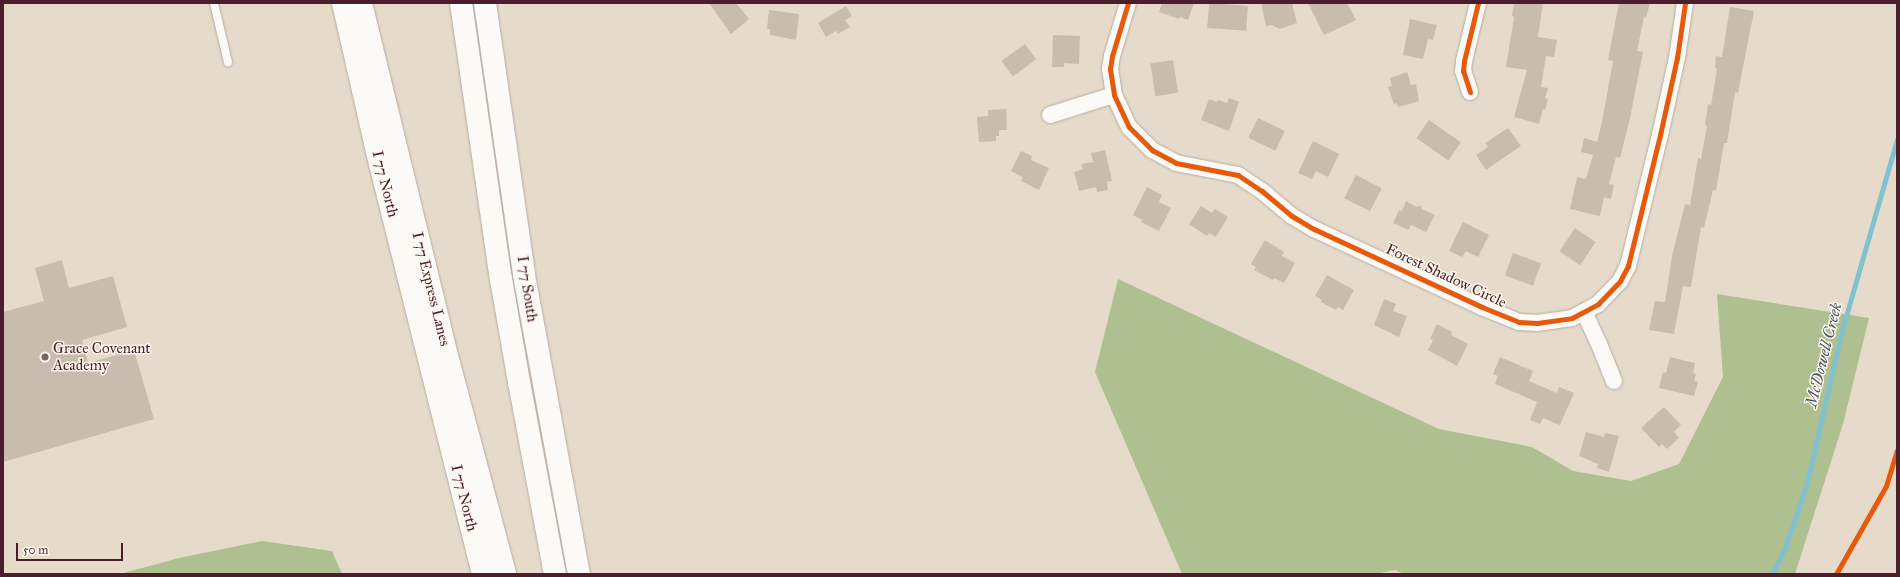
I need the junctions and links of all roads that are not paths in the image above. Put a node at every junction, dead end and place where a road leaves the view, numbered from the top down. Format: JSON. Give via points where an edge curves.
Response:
{"nodes":[{"id":1,"x":214,"y":3,"type":"edge"},
{"id":2,"x":343,"y":3,"type":"edge"},
{"id":3,"x":361,"y":3,"type":"edge"},
{"id":4,"x":461,"y":3,"type":"edge"},
{"id":5,"x":485,"y":3,"type":"edge"},
{"id":6,"x":1128,"y":3,"type":"edge"},
{"id":7,"x":1478,"y":3,"type":"edge"},
{"id":8,"x":1685,"y":3,"type":"edge"},
{"id":9,"x":228,"y":62,"type":"dead end"},
{"id":10,"x":1470,"y":92,"type":"dead end"},
{"id":11,"x":1114,"y":95,"type":"junction"},
{"id":12,"x":1050,"y":114,"type":"dead end"},
{"id":13,"x":1584,"y":312,"type":"junction"},
{"id":14,"x":1614,"y":381,"type":"dead end"},
{"id":15,"x":483,"y":574,"type":"edge"},
{"id":16,"x":505,"y":574,"type":"edge"},
{"id":17,"x":555,"y":574,"type":"edge"},
{"id":18,"x":579,"y":574,"type":"edge"}],
"edges":[{"from":1,"to":9,"type":"lane"},
{"from":2,"to":15,"type":"highway","name":"I 77 North","via":[[382,171]]},
{"from":3,"to":16,"type":"highway","name":"I 77 Express Lanes","via":[[436,310]]},
{"from":4,"to":17,"type":"highway","via":[[501,279]]},
{"from":5,"to":18,"type":"highway","name":"I 77 South","via":[[524,275]]},
{"from":6,"to":11,"type":"street","name":"Forest Shadow Circle","via":[[1110,69]]},
{"from":7,"to":10,"type":"street","via":[[1463,71]]},
{"from":8,"to":13,"type":"street","name":"Forest Shadow Circle","via":[[1660,135],[1628,266],[1609,294]]},
{"from":11,"to":12,"type":"street"},
{"from":11,"to":13,"type":"street","name":"Forest Shadow Circle","via":[[1129,127],[1146,146],[1165,158],[1176,163],[1238,175],[1292,216],[1314,229],[1482,308],[1519,322],[1537,323],[1572,318]]},
{"from":13,"to":14,"type":"street"}]}
